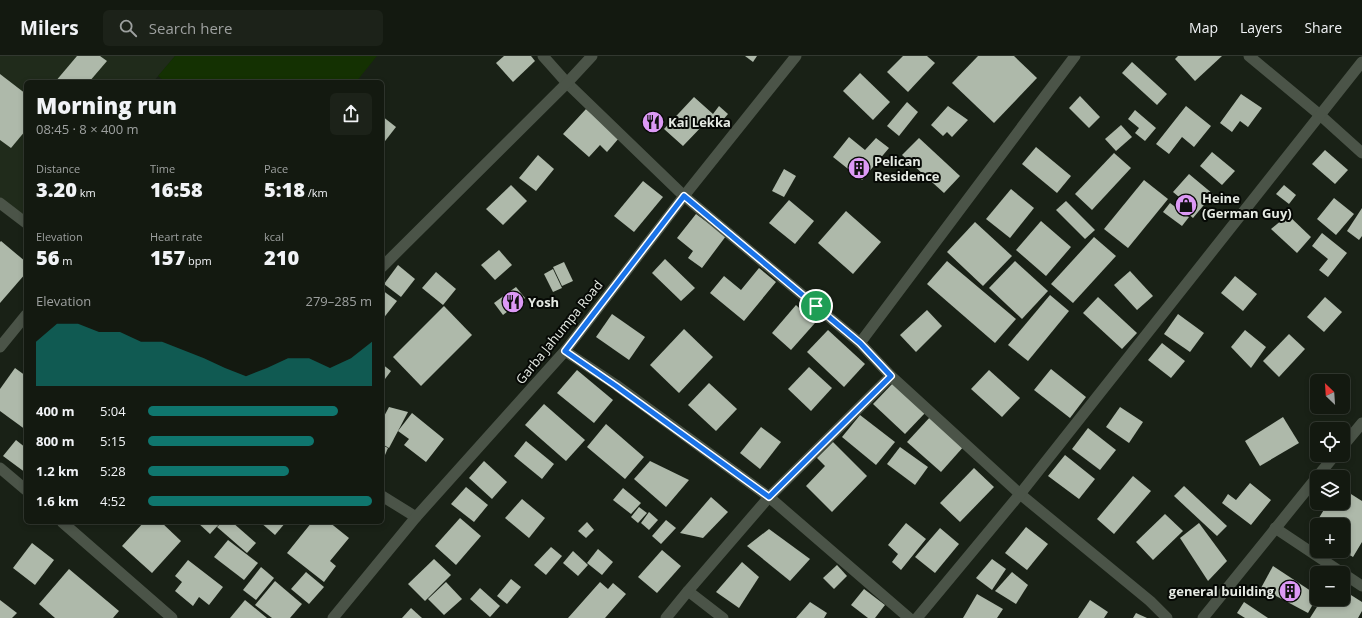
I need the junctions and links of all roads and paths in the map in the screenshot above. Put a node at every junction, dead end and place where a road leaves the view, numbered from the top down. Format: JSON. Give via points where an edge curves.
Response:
{"nodes":[{"id":1,"x":543,"y":56,"type":"edge"},
{"id":2,"x":592,"y":56,"type":"edge"},
{"id":3,"x":796,"y":56,"type":"edge"},
{"id":4,"x":1075,"y":56,"type":"edge"},
{"id":5,"x":1249,"y":56,"type":"edge"},
{"id":6,"x":1362,"y":62,"type":"edge"},
{"id":7,"x":567,"y":83,"type":"junction"},
{"id":8,"x":1320,"y":114,"type":"junction"},
{"id":9,"x":1362,"y":153,"type":"edge"},
{"id":10,"x":684,"y":196,"type":"junction"},
{"id":11,"x":0,"y":203,"type":"edge"},
{"id":12,"x":24,"y":221,"type":"edge"},
{"id":13,"x":384,"y":265,"type":"edge"},
{"id":14,"x":24,"y":317,"type":"edge"},
{"id":15,"x":860,"y":343,"type":"junction"},
{"id":16,"x":0,"y":347,"type":"edge"},
{"id":17,"x":565,"y":351,"type":"junction"},
{"id":18,"x":891,"y":376,"type":"junction"},
{"id":19,"x":1362,"y":423,"type":"edge"},
{"id":20,"x":1350,"y":438,"type":"edge"},
{"id":21,"x":1330,"y":462,"type":"edge"},
{"id":22,"x":0,"y":468,"type":"edge"},
{"id":23,"x":1323,"y":470,"type":"edge"},
{"id":24,"x":1310,"y":486,"type":"edge"},
{"id":25,"x":24,"y":488,"type":"edge"},
{"id":26,"x":1020,"y":494,"type":"junction"},
{"id":27,"x":384,"y":497,"type":"edge"},
{"id":28,"x":769,"y":497,"type":"junction"},
{"id":29,"x":416,"y":517,"type":"junction"},
{"id":30,"x":64,"y":524,"type":"edge"},
{"id":31,"x":1275,"y":528,"type":"junction"},
{"id":32,"x":1362,"y":586,"type":"edge"},
{"id":33,"x":688,"y":590,"type":"junction"},
{"id":34,"x":172,"y":618,"type":"edge"},
{"id":35,"x":333,"y":618,"type":"edge"},
{"id":36,"x":666,"y":618,"type":"edge"},
{"id":37,"x":723,"y":618,"type":"edge"},
{"id":38,"x":909,"y":618,"type":"edge"},
{"id":39,"x":918,"y":618,"type":"edge"},
{"id":40,"x":1166,"y":618,"type":"edge"},
{"id":41,"x":1203,"y":618,"type":"edge"}],
"edges":[{"from":1,"to":7,"type":"street"},
{"from":2,"to":7,"type":"street"},
{"from":3,"to":10,"type":"street","name":"Garba Jahumpa Road"},
{"from":4,"to":15,"type":"street"},
{"from":5,"to":8,"type":"street"},
{"from":6,"to":8,"type":"street"},
{"from":7,"to":10,"type":"street"},
{"from":7,"to":13,"type":"street"},
{"from":8,"to":9,"type":"street"},
{"from":8,"to":26,"type":"street"},
{"from":10,"to":15,"type":"street"},
{"from":10,"to":17,"type":"street","name":"Garba Jahumpa Road"},
{"from":11,"to":12,"type":"street"},
{"from":14,"to":16,"type":"street"},
{"from":15,"to":18,"type":"street"},
{"from":17,"to":28,"type":"street"},
{"from":17,"to":29,"type":"street","name":"Garba Jahumpa Road"},
{"from":18,"to":26,"type":"street"},
{"from":18,"to":28,"type":"street"},
{"from":19,"to":20,"type":"street"},
{"from":21,"to":23,"type":"street"},
{"from":22,"to":25,"type":"street"},
{"from":24,"to":31,"type":"street"},
{"from":26,"to":39,"type":"street"},
{"from":26,"to":40,"type":"street","via":[[1150,601]]},
{"from":27,"to":29,"type":"street"},
{"from":28,"to":33,"type":"street"},
{"from":28,"to":38,"type":"street"},
{"from":29,"to":35,"type":"street","name":"Garba Jahumpa Road"},
{"from":30,"to":34,"type":"street"},
{"from":31,"to":32,"type":"street"},
{"from":31,"to":41,"type":"street"},
{"from":33,"to":36,"type":"street"},
{"from":33,"to":37,"type":"street"}]}
